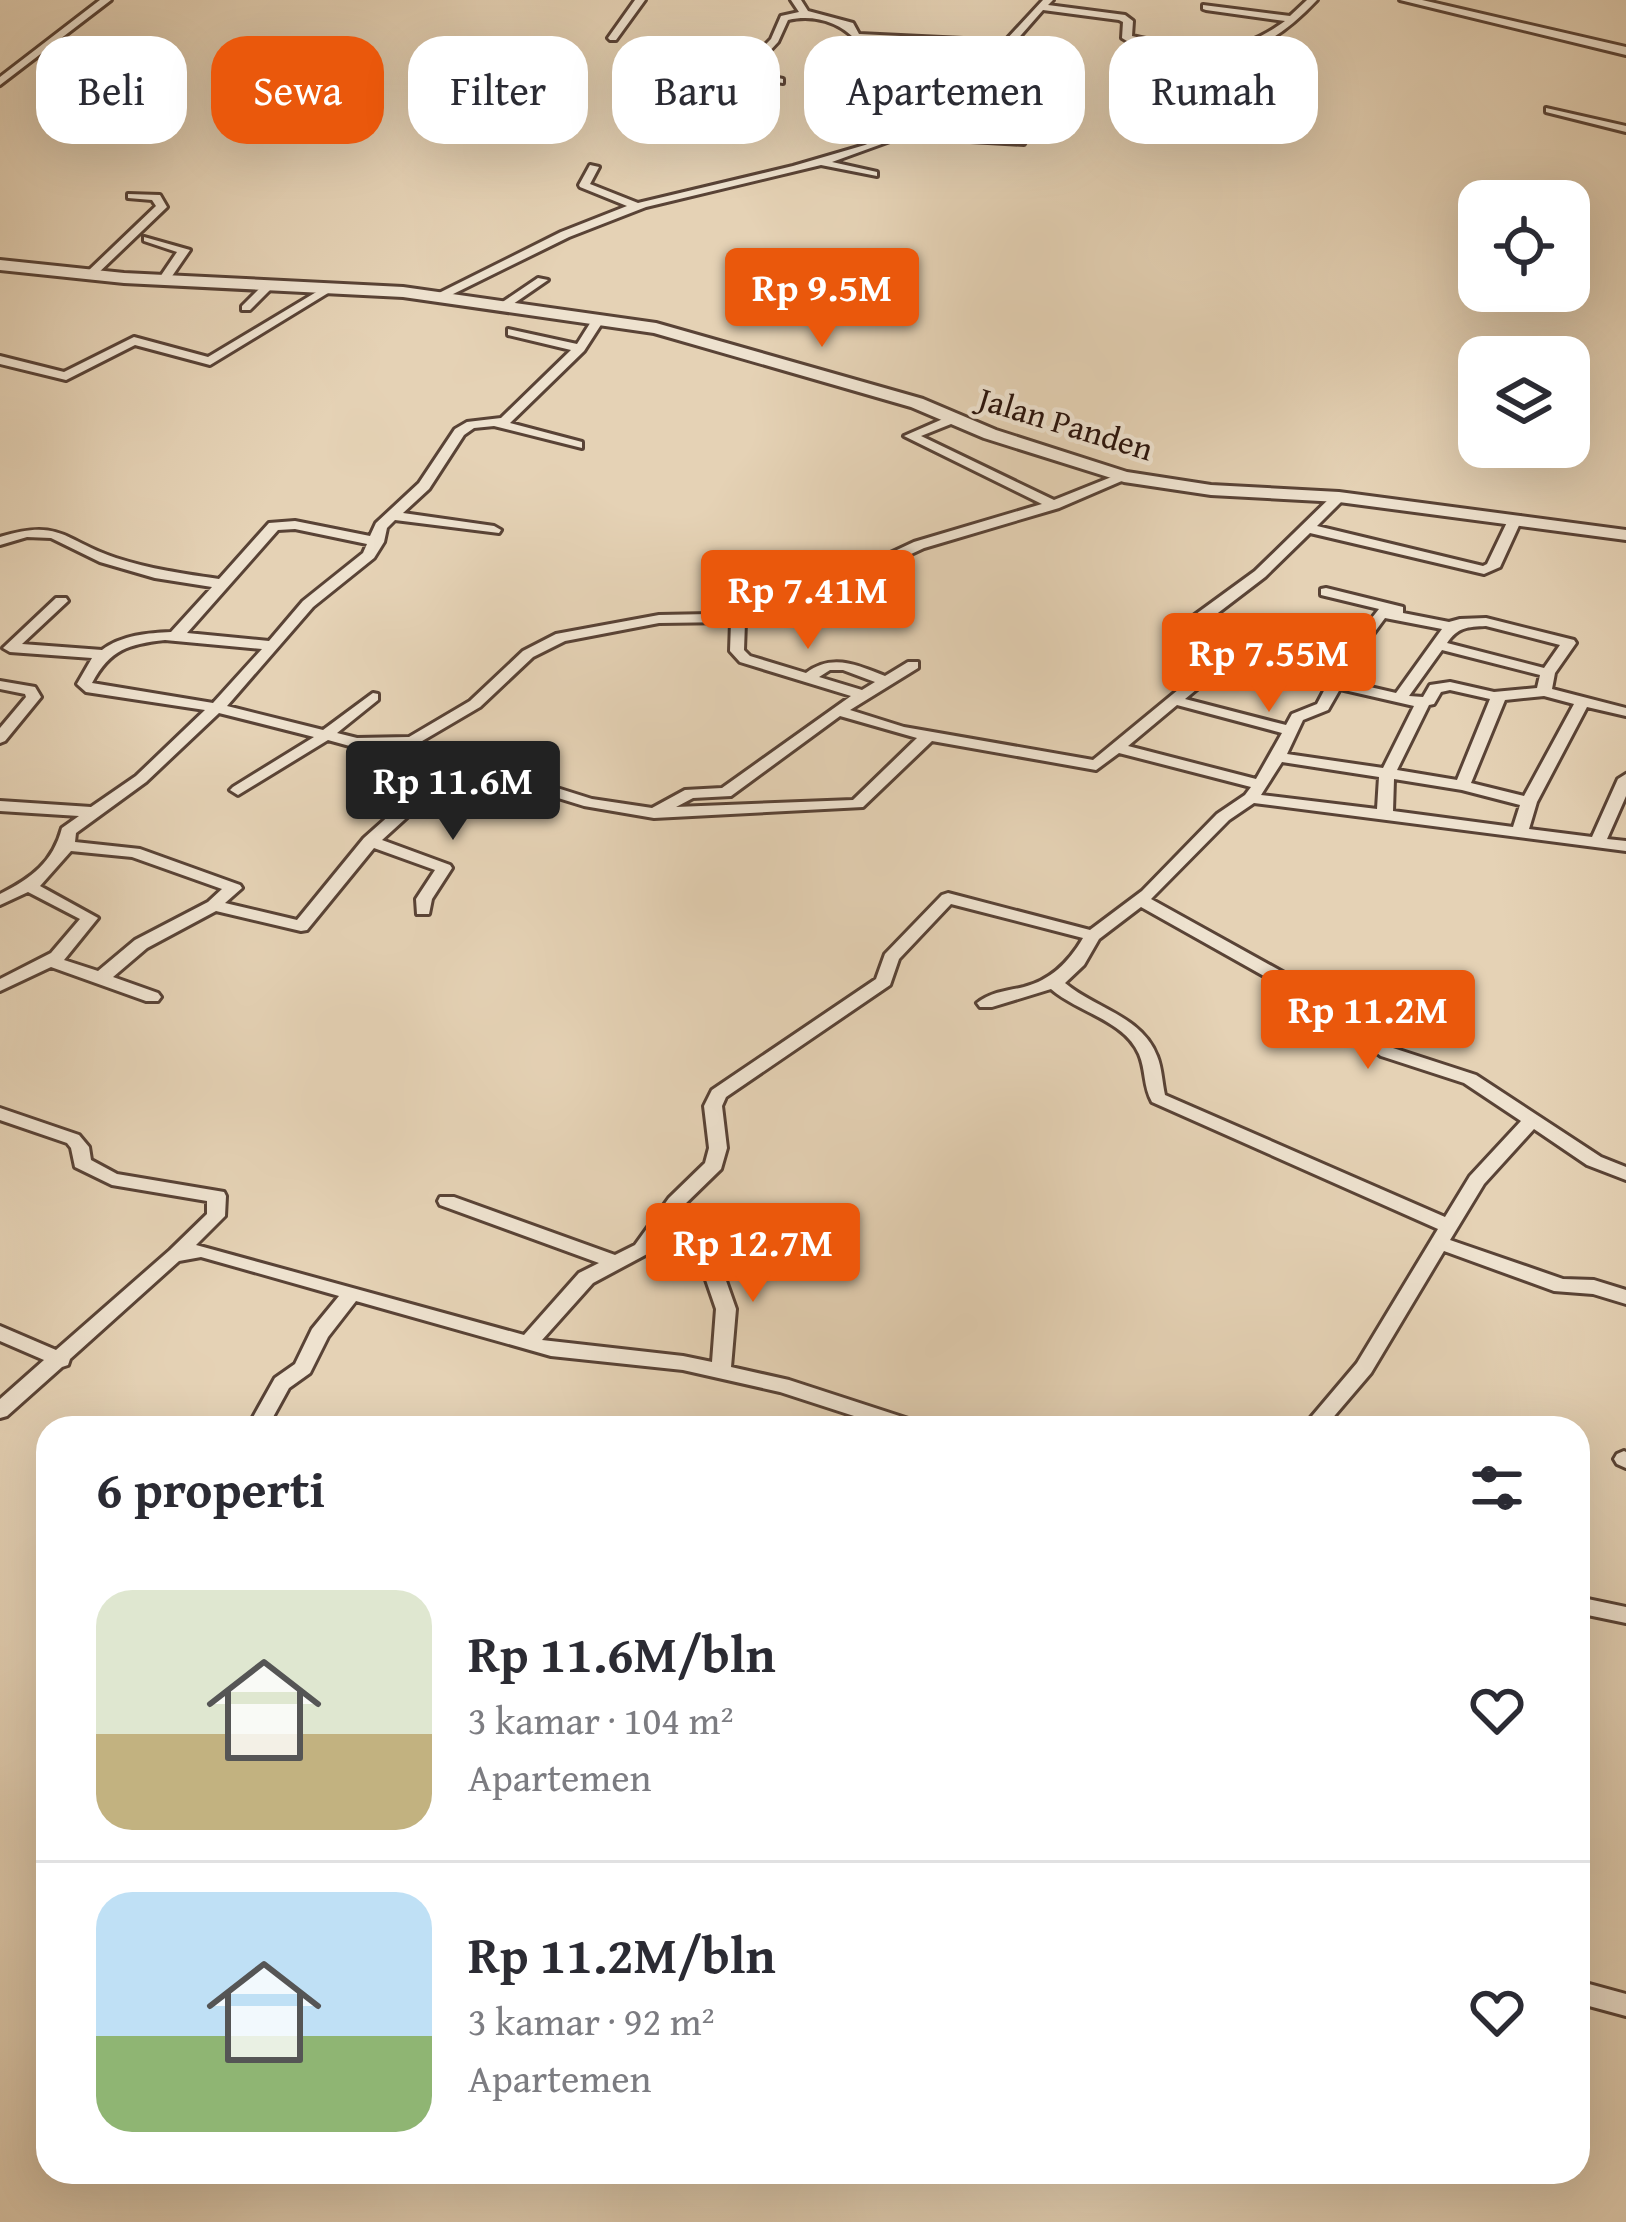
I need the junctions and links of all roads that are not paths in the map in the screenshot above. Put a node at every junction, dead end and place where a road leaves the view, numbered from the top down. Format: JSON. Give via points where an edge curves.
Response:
{"nodes":[{"id":1,"x":106,"y":0,"type":"edge"},
{"id":2,"x":624,"y":0,"type":"edge"},
{"id":3,"x":796,"y":0,"type":"edge"},
{"id":4,"x":1312,"y":0,"type":"edge"},
{"id":5,"x":1406,"y":0,"type":"edge"},
{"id":6,"x":639,"y":1,"type":"edge"},
{"id":7,"x":1044,"y":3,"type":"edge"},
{"id":8,"x":1206,"y":7,"type":"dead end"},
{"id":9,"x":806,"y":13,"type":"junction"},
{"id":10,"x":1294,"y":20,"type":"junction"},
{"id":11,"x":614,"y":36,"type":"edge"},
{"id":12,"x":777,"y":36,"type":"edge"},
{"id":13,"x":856,"y":36,"type":"edge"},
{"id":14,"x":1014,"y":36,"type":"edge"},
{"id":15,"x":1626,"y":51,"type":"edge"},
{"id":16,"x":0,"y":82,"type":"edge"},
{"id":17,"x":1550,"y":110,"type":"dead end"},
{"id":18,"x":1626,"y":130,"type":"edge"},
{"id":19,"x":874,"y":144,"type":"edge"},
{"id":20,"x":822,"y":163,"type":"junction"},
{"id":21,"x":594,"y":167,"type":"dead end"},
{"id":22,"x":873,"y":174,"type":"dead end"},
{"id":23,"x":132,"y":196,"type":"dead end"},
{"id":24,"x":636,"y":206,"type":"junction"},
{"id":25,"x":148,"y":239,"type":"dead end"},
{"id":26,"x":0,"y":265,"type":"edge"},
{"id":27,"x":90,"y":275,"type":"junction"},
{"id":28,"x":164,"y":280,"type":"junction"},
{"id":29,"x":542,"y":280,"type":"dead end"},
{"id":30,"x":267,"y":287,"type":"junction"},
{"id":31,"x":327,"y":290,"type":"junction"},
{"id":32,"x":441,"y":296,"type":"junction"},
{"id":33,"x":502,"y":307,"type":"junction"},
{"id":34,"x":246,"y":308,"type":"dead end"},
{"id":35,"x":598,"y":320,"type":"junction"},
{"id":36,"x":512,"y":332,"type":"dead end"},
{"id":37,"x":580,"y":348,"type":"junction"},
{"id":38,"x":0,"y":360,"type":"edge"},
{"id":39,"x":952,"y":419,"type":"junction"},
{"id":40,"x":499,"y":424,"type":"junction"},
{"id":41,"x":577,"y":445,"type":"dead end"},
{"id":42,"x":1124,"y":477,"type":"junction"},
{"id":43,"x":1339,"y":496,"type":"junction"},
{"id":44,"x":1054,"y":505,"type":"junction"},
{"id":45,"x":394,"y":516,"type":"junction"},
{"id":46,"x":1515,"y":519,"type":"junction"},
{"id":47,"x":1308,"y":528,"type":"junction"},
{"id":48,"x":494,"y":530,"type":"dead end"},
{"id":49,"x":1626,"y":535,"type":"edge"},
{"id":50,"x":0,"y":542,"type":"edge"},
{"id":51,"x":377,"y":542,"type":"junction"},
{"id":52,"x":222,"y":584,"type":"junction"},
{"id":53,"x":1326,"y":592,"type":"dead end"},
{"id":54,"x":61,"y":601,"type":"dead end"},
{"id":55,"x":1412,"y":618,"type":"junction"},
{"id":56,"x":738,"y":621,"type":"junction"},
{"id":57,"x":1451,"y":627,"type":"junction"},
{"id":58,"x":173,"y":639,"type":"junction"},
{"id":59,"x":1439,"y":645,"type":"junction"},
{"id":60,"x":271,"y":646,"type":"junction"},
{"id":61,"x":1234,"y":651,"type":"junction"},
{"id":62,"x":104,"y":654,"type":"junction"},
{"id":63,"x":913,"y":665,"type":"dead end"},
{"id":64,"x":1548,"y":673,"type":"junction"},
{"id":65,"x":808,"y":679,"type":"junction"},
{"id":66,"x":885,"y":681,"type":"junction"},
{"id":67,"x":1335,"y":683,"type":"junction"},
{"id":68,"x":0,"y":685,"type":"edge"},
{"id":69,"x":1544,"y":692,"type":"junction"},
{"id":70,"x":862,"y":695,"type":"junction"},
{"id":71,"x":1499,"y":695,"type":"junction"},
{"id":72,"x":374,"y":697,"type":"dead end"},
{"id":73,"x":1400,"y":698,"type":"junction"},
{"id":74,"x":1174,"y":700,"type":"junction"},
{"id":75,"x":1423,"y":703,"type":"junction"},
{"id":76,"x":1582,"y":703,"type":"junction"},
{"id":77,"x":218,"y":708,"type":"junction"},
{"id":78,"x":838,"y":711,"type":"junction"},
{"id":79,"x":1626,"y":712,"type":"edge"},
{"id":80,"x":1290,"y":731,"type":"junction"},
{"id":81,"x":929,"y":735,"type":"junction"},
{"id":82,"x":323,"y":736,"type":"junction"},
{"id":83,"x":0,"y":739,"type":"edge"},
{"id":84,"x":400,"y":744,"type":"junction"},
{"id":85,"x":1116,"y":748,"type":"junction"},
{"id":86,"x":1279,"y":757,"type":"junction"},
{"id":87,"x":457,"y":763,"type":"junction"},
{"id":88,"x":1387,"y":775,"type":"junction"},
{"id":89,"x":1626,"y":779,"type":"edge"},
{"id":90,"x":1462,"y":785,"type":"junction"},
{"id":91,"x":238,"y":790,"type":"dead end"},
{"id":92,"x":1257,"y":791,"type":"junction"},
{"id":93,"x":1529,"y":802,"type":"junction"},
{"id":94,"x":0,"y":806,"type":"edge"},
{"id":95,"x":94,"y":812,"type":"junction"},
{"id":96,"x":654,"y":813,"type":"junction"},
{"id":97,"x":1385,"y":816,"type":"junction"},
{"id":98,"x":1520,"y":834,"type":"junction"},
{"id":99,"x":370,"y":842,"type":"junction"},
{"id":100,"x":1598,"y":842,"type":"junction"},
{"id":101,"x":67,"y":846,"type":"junction"},
{"id":102,"x":1626,"y":846,"type":"edge"},
{"id":103,"x":30,"y":885,"type":"junction"},
{"id":104,"x":0,"y":900,"type":"edge"},
{"id":105,"x":1140,"y":900,"type":"junction"},
{"id":106,"x":216,"y":904,"type":"junction"},
{"id":107,"x":423,"y":911,"type":"dead end"},
{"id":108,"x":1093,"y":936,"type":"junction"},
{"id":109,"x":51,"y":961,"type":"junction"},
{"id":110,"x":101,"y":978,"type":"junction"},
{"id":111,"x":1057,"y":978,"type":"junction"},
{"id":112,"x":0,"y":986,"type":"edge"},
{"id":113,"x":152,"y":997,"type":"dead end"},
{"id":114,"x":986,"y":1004,"type":"dead end"},
{"id":115,"x":0,"y":1114,"type":"edge"},
{"id":116,"x":1533,"y":1119,"type":"junction"},
{"id":117,"x":1626,"y":1174,"type":"edge"},
{"id":118,"x":447,"y":1201,"type":"dead end"},
{"id":119,"x":774,"y":1235,"type":"dead end"},
{"id":120,"x":1446,"y":1235,"type":"junction"},
{"id":121,"x":173,"y":1256,"type":"junction"},
{"id":122,"x":618,"y":1263,"type":"junction"},
{"id":123,"x":352,"y":1293,"type":"junction"},
{"id":124,"x":1626,"y":1297,"type":"edge"},
{"id":125,"x":0,"y":1333,"type":"edge"},
{"id":126,"x":530,"y":1341,"type":"junction"},
{"id":127,"x":61,"y":1360,"type":"junction"},
{"id":128,"x":721,"y":1371,"type":"junction"},
{"id":129,"x":0,"y":1411,"type":"edge"},
{"id":130,"x":264,"y":1416,"type":"edge"},
{"id":131,"x":873,"y":1416,"type":"edge"},
{"id":132,"x":1322,"y":1416,"type":"edge"},
{"id":133,"x":1590,"y":1608,"type":"edge"},
{"id":134,"x":1626,"y":1615,"type":"edge"},
{"id":135,"x":1590,"y":1994,"type":"edge"},
{"id":136,"x":1626,"y":2005,"type":"edge"}],
"edges":[{"from":1,"to":16,"type":"street"},
{"from":2,"to":6,"type":"street"},
{"from":3,"to":9,"type":"street"},
{"from":4,"to":10,"type":"street"},
{"from":5,"to":15,"type":"street"},
{"from":6,"to":11,"type":"street"},
{"from":7,"to":10,"type":"street","via":[[1123,17],[1126,38],[1226,56]]},
{"from":7,"to":14,"type":"street"},
{"from":8,"to":10,"type":"street"},
{"from":9,"to":12,"type":"street","via":[[784,18]]},
{"from":9,"to":13,"type":"street","via":[[846,22]]},
{"from":17,"to":18,"type":"street"},
{"from":19,"to":20,"type":"street"},
{"from":20,"to":22,"type":"street"},
{"from":20,"to":24,"type":"street"},
{"from":21,"to":24,"type":"street","via":[[584,185]]},
{"from":23,"to":27,"type":"street","via":[[156,197],[161,208]]},
{"from":24,"to":32,"type":"street"},
{"from":25,"to":28,"type":"street","via":[[184,250]]},
{"from":26,"to":27,"type":"street","name":"Jalan Panden"},
{"from":27,"to":28,"type":"street","name":"Jalan Panden"},
{"from":28,"to":30,"type":"street","name":"Jalan Panden"},
{"from":29,"to":33,"type":"street"},
{"from":30,"to":31,"type":"street","name":"Jalan Panden"},
{"from":30,"to":34,"type":"street"},
{"from":31,"to":32,"type":"street","name":"Jalan Panden"},
{"from":31,"to":38,"type":"street","via":[[210,361],[134,341],[66,376]]},
{"from":32,"to":33,"type":"street","name":"Jalan Panden"},
{"from":33,"to":35,"type":"street","name":"Jalan Panden"},
{"from":35,"to":37,"type":"street"},
{"from":35,"to":39,"type":"street","name":"Jalan Panden","via":[[689,336]]},
{"from":36,"to":37,"type":"street"},
{"from":37,"to":40,"type":"street"},
{"from":39,"to":42,"type":"street","name":"Jalan Panden"},
{"from":39,"to":44,"type":"street","via":[[910,436]]},
{"from":40,"to":41,"type":"street"},
{"from":40,"to":45,"type":"street","via":[[459,432]]},
{"from":42,"to":43,"type":"street","name":"Jalan Panden"},
{"from":42,"to":44,"type":"street"},
{"from":43,"to":46,"type":"street","name":"Jalan Panden"},
{"from":43,"to":47,"type":"street"},
{"from":44,"to":56,"type":"street","via":[[934,540],[781,611]]},
{"from":45,"to":48,"type":"street"},
{"from":45,"to":51,"type":"street"},
{"from":46,"to":47,"type":"street","via":[[1495,565],[1484,570]]},
{"from":46,"to":49,"type":"street","name":"Jalan Panden"},
{"from":47,"to":61,"type":"street","via":[[1184,630]]},
{"from":50,"to":52,"type":"street","via":[[54,534],[138,569]]},
{"from":51,"to":52,"type":"street","via":[[278,525]]},
{"from":51,"to":60,"type":"street"},
{"from":52,"to":58,"type":"street"},
{"from":53,"to":55,"type":"street"},
{"from":54,"to":62,"type":"street","via":[[10,648]]},
{"from":55,"to":57,"type":"street"},
{"from":55,"to":67,"type":"street","via":[[1381,613]]},
{"from":56,"to":65,"type":"street","via":[[740,656]]},
{"from":56,"to":84,"type":"street","via":[[648,620],[561,637],[528,654],[449,722]]},
{"from":57,"to":59,"type":"street"},
{"from":57,"to":64,"type":"street","via":[[1479,621],[1569,643]]},
{"from":58,"to":60,"type":"street"},
{"from":58,"to":62,"type":"street","via":[[138,638]]},
{"from":59,"to":64,"type":"street"},
{"from":59,"to":73,"type":"street"},
{"from":60,"to":77,"type":"street"},
{"from":61,"to":67,"type":"street"},
{"from":61,"to":74,"type":"street"},
{"from":62,"to":77,"type":"street","via":[[86,687]]},
{"from":63,"to":66,"type":"street"},
{"from":64,"to":69,"type":"street"},
{"from":65,"to":66,"type":"street","via":[[825,663]]},
{"from":65,"to":70,"type":"street"},
{"from":66,"to":70,"type":"street"},
{"from":67,"to":73,"type":"street"},
{"from":67,"to":80,"type":"street","via":[[1323,707],[1297,717]]},
{"from":68,"to":83,"type":"street","via":[[34,693]]},
{"from":69,"to":71,"type":"street"},
{"from":69,"to":76,"type":"street"},
{"from":70,"to":78,"type":"street"},
{"from":71,"to":75,"type":"street","via":[[1441,686]]},
{"from":71,"to":90,"type":"street"},
{"from":72,"to":82,"type":"street"},
{"from":73,"to":75,"type":"street"},
{"from":74,"to":80,"type":"street"},
{"from":74,"to":85,"type":"street"},
{"from":75,"to":88,"type":"street"},
{"from":76,"to":79,"type":"street"},
{"from":76,"to":93,"type":"street"},
{"from":77,"to":82,"type":"street"},
{"from":77,"to":95,"type":"street"},
{"from":78,"to":81,"type":"street"},
{"from":78,"to":96,"type":"street","via":[[725,793],[690,793]]},
{"from":80,"to":86,"type":"street"},
{"from":81,"to":85,"type":"street","via":[[1088,766]]},
{"from":81,"to":96,"type":"street","via":[[857,804]]},
{"from":82,"to":84,"type":"street"},
{"from":82,"to":91,"type":"street"},
{"from":84,"to":87,"type":"street"},
{"from":85,"to":92,"type":"street"},
{"from":86,"to":88,"type":"street"},
{"from":86,"to":92,"type":"street"},
{"from":87,"to":96,"type":"street","via":[[600,806]]},
{"from":87,"to":99,"type":"street"},
{"from":88,"to":90,"type":"street"},
{"from":88,"to":97,"type":"street"},
{"from":89,"to":100,"type":"street"},
{"from":90,"to":93,"type":"street"},
{"from":92,"to":97,"type":"street"},
{"from":92,"to":105,"type":"street"},
{"from":93,"to":98,"type":"street"},
{"from":94,"to":95,"type":"street"},
{"from":95,"to":101,"type":"street","via":[[68,831]]},
{"from":97,"to":98,"type":"street"},
{"from":98,"to":100,"type":"street"},
{"from":99,"to":106,"type":"street","via":[[305,925]]},
{"from":99,"to":107,"type":"street","via":[[444,868]]},
{"from":100,"to":102,"type":"street"},
{"from":101,"to":103,"type":"street"},
{"from":101,"to":106,"type":"street","via":[[134,852],[234,888]]},
{"from":103,"to":104,"type":"street"},
{"from":103,"to":109,"type":"street","via":[[90,918]]},
{"from":105,"to":108,"type":"street"},
{"from":105,"to":116,"type":"street","via":[[1310,994],[1388,1052],[1457,1073]]},
{"from":106,"to":110,"type":"street","via":[[141,944]]},
{"from":108,"to":111,"type":"street"},
{"from":108,"to":122,"type":"street","via":[[948,898],[891,958],[884,981],[718,1094],[714,1165],[642,1249]]},
{"from":109,"to":110,"type":"street"},
{"from":109,"to":112,"type":"street"},
{"from":110,"to":113,"type":"street"},
{"from":111,"to":114,"type":"street","via":[[1031,994]]},
{"from":111,"to":120,"type":"street","via":[[1059,989],[1117,1018],[1142,1043],[1159,1098]]},
{"from":115,"to":121,"type":"street","via":[[74,1139],[82,1163],[100,1175],[217,1196],[212,1223]]},
{"from":116,"to":117,"type":"street"},
{"from":116,"to":120,"type":"street","via":[[1477,1180]]},
{"from":118,"to":122,"type":"street"},
{"from":119,"to":128,"type":"street","via":[[740,1248],[714,1274],[726,1309]]},
{"from":120,"to":124,"type":"street","via":[[1561,1286]]},
{"from":120,"to":132,"type":"street","via":[[1364,1368]]},
{"from":121,"to":123,"type":"street","via":[[209,1252]]},
{"from":121,"to":127,"type":"street"},
{"from":122,"to":126,"type":"street","via":[[586,1278]]},
{"from":123,"to":126,"type":"street"},
{"from":123,"to":130,"type":"street"},
{"from":125,"to":127,"type":"street"},
{"from":126,"to":128,"type":"street"},
{"from":127,"to":129,"type":"street"},
{"from":128,"to":131,"type":"street"},
{"from":133,"to":134,"type":"street"},
{"from":135,"to":136,"type":"street"}]}
